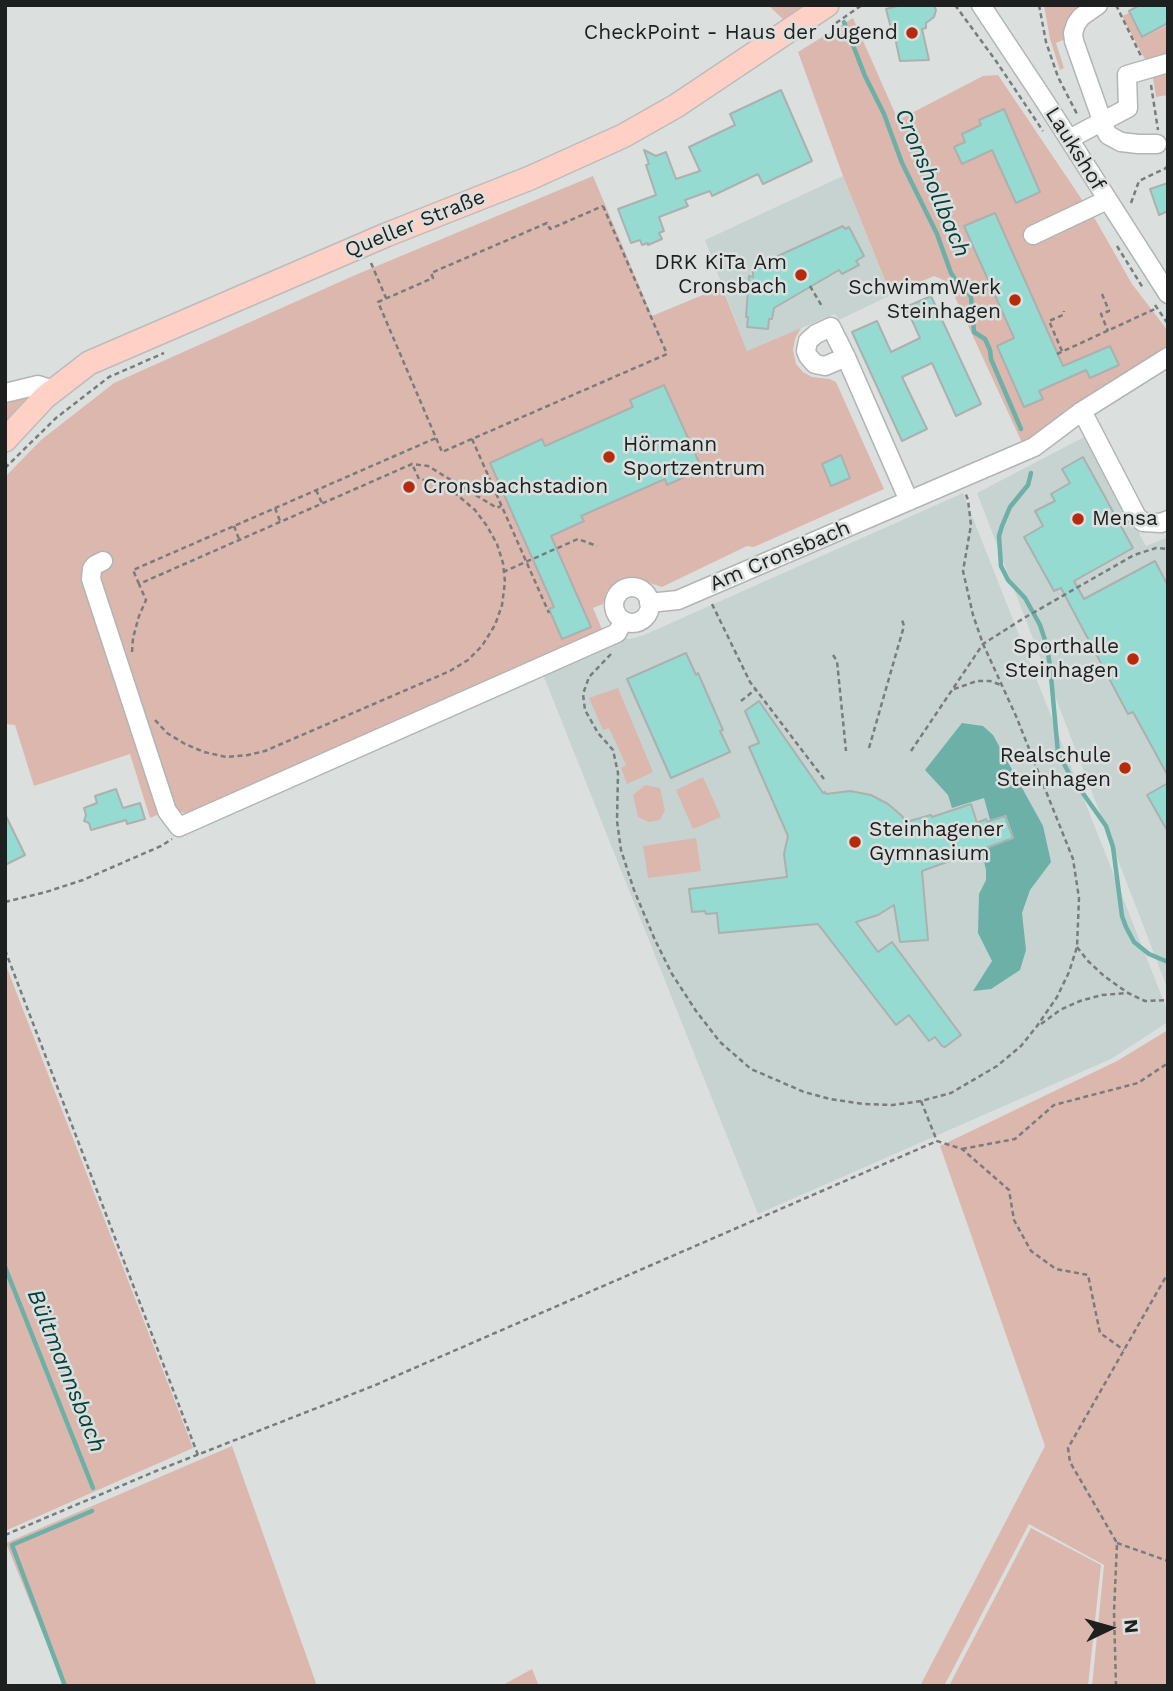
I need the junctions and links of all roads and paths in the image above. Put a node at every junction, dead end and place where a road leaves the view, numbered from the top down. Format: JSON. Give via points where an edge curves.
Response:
{"nodes":[{"id":1,"x":827,"y":5,"type":"edge"},
{"id":2,"x":955,"y":5,"type":"edge"},
{"id":3,"x":1098,"y":5,"type":"edge"},
{"id":4,"x":1116,"y":5,"type":"edge"},
{"id":5,"x":988,"y":8,"type":"edge"},
{"id":6,"x":1168,"y":63,"type":"edge"},
{"id":7,"x":1149,"y":70,"type":"junction"},
{"id":8,"x":1102,"y":121,"type":"junction"},
{"id":9,"x":1048,"y":138,"type":"dead end"},
{"id":10,"x":1069,"y":139,"type":"junction"},
{"id":11,"x":1158,"y":141,"type":"joint"},
{"id":12,"x":1168,"y":165,"type":"edge"},
{"id":13,"x":1107,"y":200,"type":"junction"},
{"id":14,"x":1128,"y":210,"type":"dead end"},
{"id":15,"x":1033,"y":234,"type":"dead end"},
{"id":16,"x":1114,"y":241,"type":"dead end"},
{"id":17,"x":370,"y":261,"type":"dead end"},
{"id":18,"x":1161,"y":271,"type":"edge"},
{"id":19,"x":810,"y":286,"type":"dead end"},
{"id":20,"x":1102,"y":294,"type":"dead end"},
{"id":21,"x":386,"y":298,"type":"junction"},
{"id":22,"x":1163,"y":301,"type":"edge"},
{"id":23,"x":823,"y":308,"type":"dead end"},
{"id":24,"x":1064,"y":311,"type":"dead end"},
{"id":25,"x":1168,"y":324,"type":"edge"},
{"id":26,"x":1108,"y":331,"type":"junction"},
{"id":27,"x":1062,"y":351,"type":"junction"},
{"id":28,"x":1057,"y":354,"type":"dead end"},
{"id":29,"x":1168,"y":356,"type":"edge"},
{"id":30,"x":846,"y":357,"type":"dead end"},
{"id":31,"x":53,"y":390,"type":"junction"},
{"id":32,"x":5,"y":393,"type":"edge"},
{"id":33,"x":1082,"y":411,"type":"junction"},
{"id":34,"x":436,"y":438,"type":"junction"},
{"id":35,"x":472,"y":439,"type":"junction"},
{"id":36,"x":5,"y":440,"type":"edge"},
{"id":37,"x":412,"y":464,"type":"junction"},
{"id":38,"x":959,"y":480,"type":"junction"},
{"id":39,"x":316,"y":490,"type":"junction"},
{"id":40,"x":909,"y":501,"type":"junction"},
{"id":41,"x":322,"y":503,"type":"junction"},
{"id":42,"x":501,"y":506,"type":"junction"},
{"id":43,"x":275,"y":508,"type":"junction"},
{"id":44,"x":1168,"y":520,"type":"edge"},
{"id":45,"x":280,"y":521,"type":"junction"},
{"id":46,"x":234,"y":526,"type":"junction"},
{"id":47,"x":239,"y":539,"type":"junction"},
{"id":48,"x":597,"y":546,"type":"dead end"},
{"id":49,"x":1168,"y":549,"type":"edge"},
{"id":50,"x":103,"y":561,"type":"dead end"},
{"id":51,"x":527,"y":563,"type":"junction"},
{"id":52,"x":503,"y":572,"type":"junction"},
{"id":53,"x":139,"y":583,"type":"junction"},
{"id":54,"x":705,"y":589,"type":"junction"},
{"id":55,"x":649,"y":603,"type":"junction"},
{"id":56,"x":550,"y":613,"type":"dead end"},
{"id":57,"x":902,"y":620,"type":"dead end"},
{"id":58,"x":620,"y":627,"type":"junction"},
{"id":59,"x":983,"y":644,"type":"junction"},
{"id":60,"x":833,"y":656,"type":"dead end"},
{"id":61,"x":132,"y":658,"type":"dead end"},
{"id":62,"x":1001,"y":685,"type":"junction"},
{"id":63,"x":756,"y":689,"type":"junction"},
{"id":64,"x":952,"y":690,"type":"junction"},
{"id":65,"x":741,"y":701,"type":"dead end"},
{"id":66,"x":155,"y":719,"type":"dead end"},
{"id":67,"x":869,"y":748,"type":"dead end"},
{"id":68,"x":846,"y":751,"type":"dead end"},
{"id":69,"x":911,"y":751,"type":"dead end"},
{"id":70,"x":824,"y":779,"type":"dead end"},
{"id":71,"x":179,"y":827,"type":"junction"},
{"id":72,"x":5,"y":902,"type":"edge"},
{"id":73,"x":1077,"y":947,"type":"junction"},
{"id":74,"x":5,"y":950,"type":"edge"},
{"id":75,"x":1128,"y":993,"type":"junction"},
{"id":76,"x":1167,"y":1002,"type":"edge"},
{"id":77,"x":1037,"y":1026,"type":"junction"},
{"id":78,"x":1168,"y":1063,"type":"edge"},
{"id":79,"x":921,"y":1101,"type":"junction"},
{"id":80,"x":937,"y":1141,"type":"junction"},
{"id":81,"x":962,"y":1149,"type":"junction"},
{"id":82,"x":1168,"y":1273,"type":"edge"},
{"id":83,"x":1124,"y":1350,"type":"junction"},
{"id":84,"x":198,"y":1455,"type":"junction"},
{"id":85,"x":5,"y":1535,"type":"edge"},
{"id":86,"x":1117,"y":1543,"type":"junction"},
{"id":87,"x":1168,"y":1560,"type":"edge"},
{"id":88,"x":1116,"y":1686,"type":"edge"}],
"edges":[{"from":1,"to":31,"type":"main road","name":"Queller Straße","via":[[623,136],[89,363]]},
{"from":2,"to":9,"type":"path"},
{"from":3,"to":8,"type":"street","via":[[1081,17],[1073,33]]},
{"from":4,"to":7,"type":"path"},
{"from":5,"to":10,"type":"street","name":"Laukshof"},
{"from":6,"to":7,"type":"street"},
{"from":7,"to":8,"type":"street","via":[[1127,75],[1128,108]]},
{"from":7,"to":11,"type":"path"},
{"from":8,"to":10,"type":"street"},
{"from":8,"to":11,"type":"street","via":[[1108,135],[1121,142]]},
{"from":10,"to":13,"type":"street","name":"Laukshof"},
{"from":12,"to":14,"type":"path","via":[[1139,181]]},
{"from":13,"to":15,"type":"street"},
{"from":13,"to":18,"type":"street","name":"Laukshof"},
{"from":16,"to":22,"type":"path","via":[[1126,263]]},
{"from":17,"to":21,"type":"path"},
{"from":18,"to":22,"type":"street","name":"Laukshof"},
{"from":19,"to":23,"type":"path"},
{"from":20,"to":26,"type":"path","via":[[1109,311],[1101,314]]},
{"from":21,"to":34,"type":"path","via":[[378,302]]},
{"from":21,"to":35,"type":"path","via":[[433,278],[431,273],[547,223],[550,229],[603,206],[667,355]]},
{"from":22,"to":25,"type":"path"},
{"from":22,"to":26,"type":"path"},
{"from":24,"to":27,"type":"path","via":[[1049,321]]},
{"from":26,"to":27,"type":"path"},
{"from":27,"to":28,"type":"path"},
{"from":29,"to":33,"type":"street","name":"Am Cronsbach"},
{"from":30,"to":40,"type":"street"},
{"from":31,"to":32,"type":"street","via":[[38,385]]},
{"from":31,"to":36,"type":"main road","name":"Queller Straße"},
{"from":33,"to":38,"type":"street","name":"Am Cronsbach","via":[[1034,447]]},
{"from":33,"to":44,"type":"street","via":[[1137,517],[1143,522]]},
{"from":34,"to":35,"type":"path","via":[[442,452]]},
{"from":34,"to":39,"type":"path"},
{"from":35,"to":42,"type":"path"},
{"from":37,"to":41,"type":"path"},
{"from":37,"to":42,"type":"path","via":[[428,467],[497,508]]},
{"from":37,"to":52,"type":"path","via":[[419,479],[435,482],[475,510],[497,544]]},
{"from":38,"to":40,"type":"street","name":"Am Cronsbach"},
{"from":38,"to":59,"type":"path","via":[[971,513],[963,570]]},
{"from":39,"to":41,"type":"path"},
{"from":39,"to":43,"type":"path"},
{"from":40,"to":54,"type":"street","name":"Am Cronsbach"},
{"from":41,"to":45,"type":"path"},
{"from":42,"to":51,"type":"path"},
{"from":43,"to":45,"type":"path"},
{"from":43,"to":46,"type":"path"},
{"from":45,"to":47,"type":"path"},
{"from":46,"to":47,"type":"path"},
{"from":46,"to":53,"type":"path","via":[[133,570]]},
{"from":47,"to":53,"type":"path"},
{"from":48,"to":51,"type":"path","via":[[578,539]]},
{"from":49,"to":59,"type":"path","via":[[1134,555]]},
{"from":50,"to":71,"type":"street","via":[[92,569],[91,579],[167,811]]},
{"from":51,"to":52,"type":"path"},
{"from":51,"to":56,"type":"path"},
{"from":52,"to":66,"type":"path","via":[[502,605],[495,625],[468,660],[265,751],[226,757],[204,752],[167,733]]},
{"from":53,"to":61,"type":"path","via":[[146,600],[133,638]]},
{"from":54,"to":55,"type":"street","name":"Am Cronsbach","via":[[678,600]]},
{"from":54,"to":63,"type":"path"},
{"from":55,"to":58,"type":"street","via":[[644,618]]},
{"from":55,"to":58,"type":"street","via":[[640,589],[623,590],[614,608]]},
{"from":57,"to":67,"type":"path"},
{"from":58,"to":71,"type":"street"},
{"from":58,"to":79,"type":"path","via":[[621,643],[589,677],[583,694],[585,710],[613,750],[621,850],[672,974],[720,1042],[751,1069],[804,1093],[831,1099],[893,1105]]},
{"from":59,"to":62,"type":"path"},
{"from":59,"to":64,"type":"path"},
{"from":60,"to":68,"type":"path"},
{"from":62,"to":64,"type":"path","via":[[977,681]]},
{"from":62,"to":73,"type":"path","via":[[1073,859],[1079,898]]},
{"from":63,"to":65,"type":"path"},
{"from":63,"to":70,"type":"path"},
{"from":64,"to":69,"type":"path"},
{"from":71,"to":72,"type":"path","via":[[177,836],[161,846],[83,880]]},
{"from":73,"to":75,"type":"path"},
{"from":73,"to":77,"type":"path","via":[[1057,998]]},
{"from":74,"to":84,"type":"path"},
{"from":75,"to":76,"type":"path","via":[[1145,1001]]},
{"from":75,"to":77,"type":"path","via":[[1080,1001]]},
{"from":77,"to":79,"type":"path","via":[[997,1066],[951,1093]]},
{"from":78,"to":81,"type":"path","via":[[1138,1083],[1054,1105],[1015,1139]]},
{"from":79,"to":80,"type":"path"},
{"from":80,"to":81,"type":"path"},
{"from":80,"to":84,"type":"path","via":[[373,1386]]},
{"from":81,"to":83,"type":"path","via":[[1009,1190],[1014,1220],[1031,1251],[1056,1269],[1088,1275],[1100,1333]]},
{"from":82,"to":83,"type":"path"},
{"from":83,"to":86,"type":"path","via":[[1068,1448],[1070,1462]]},
{"from":84,"to":85,"type":"path"},
{"from":86,"to":87,"type":"path"},
{"from":86,"to":88,"type":"path"}]}
